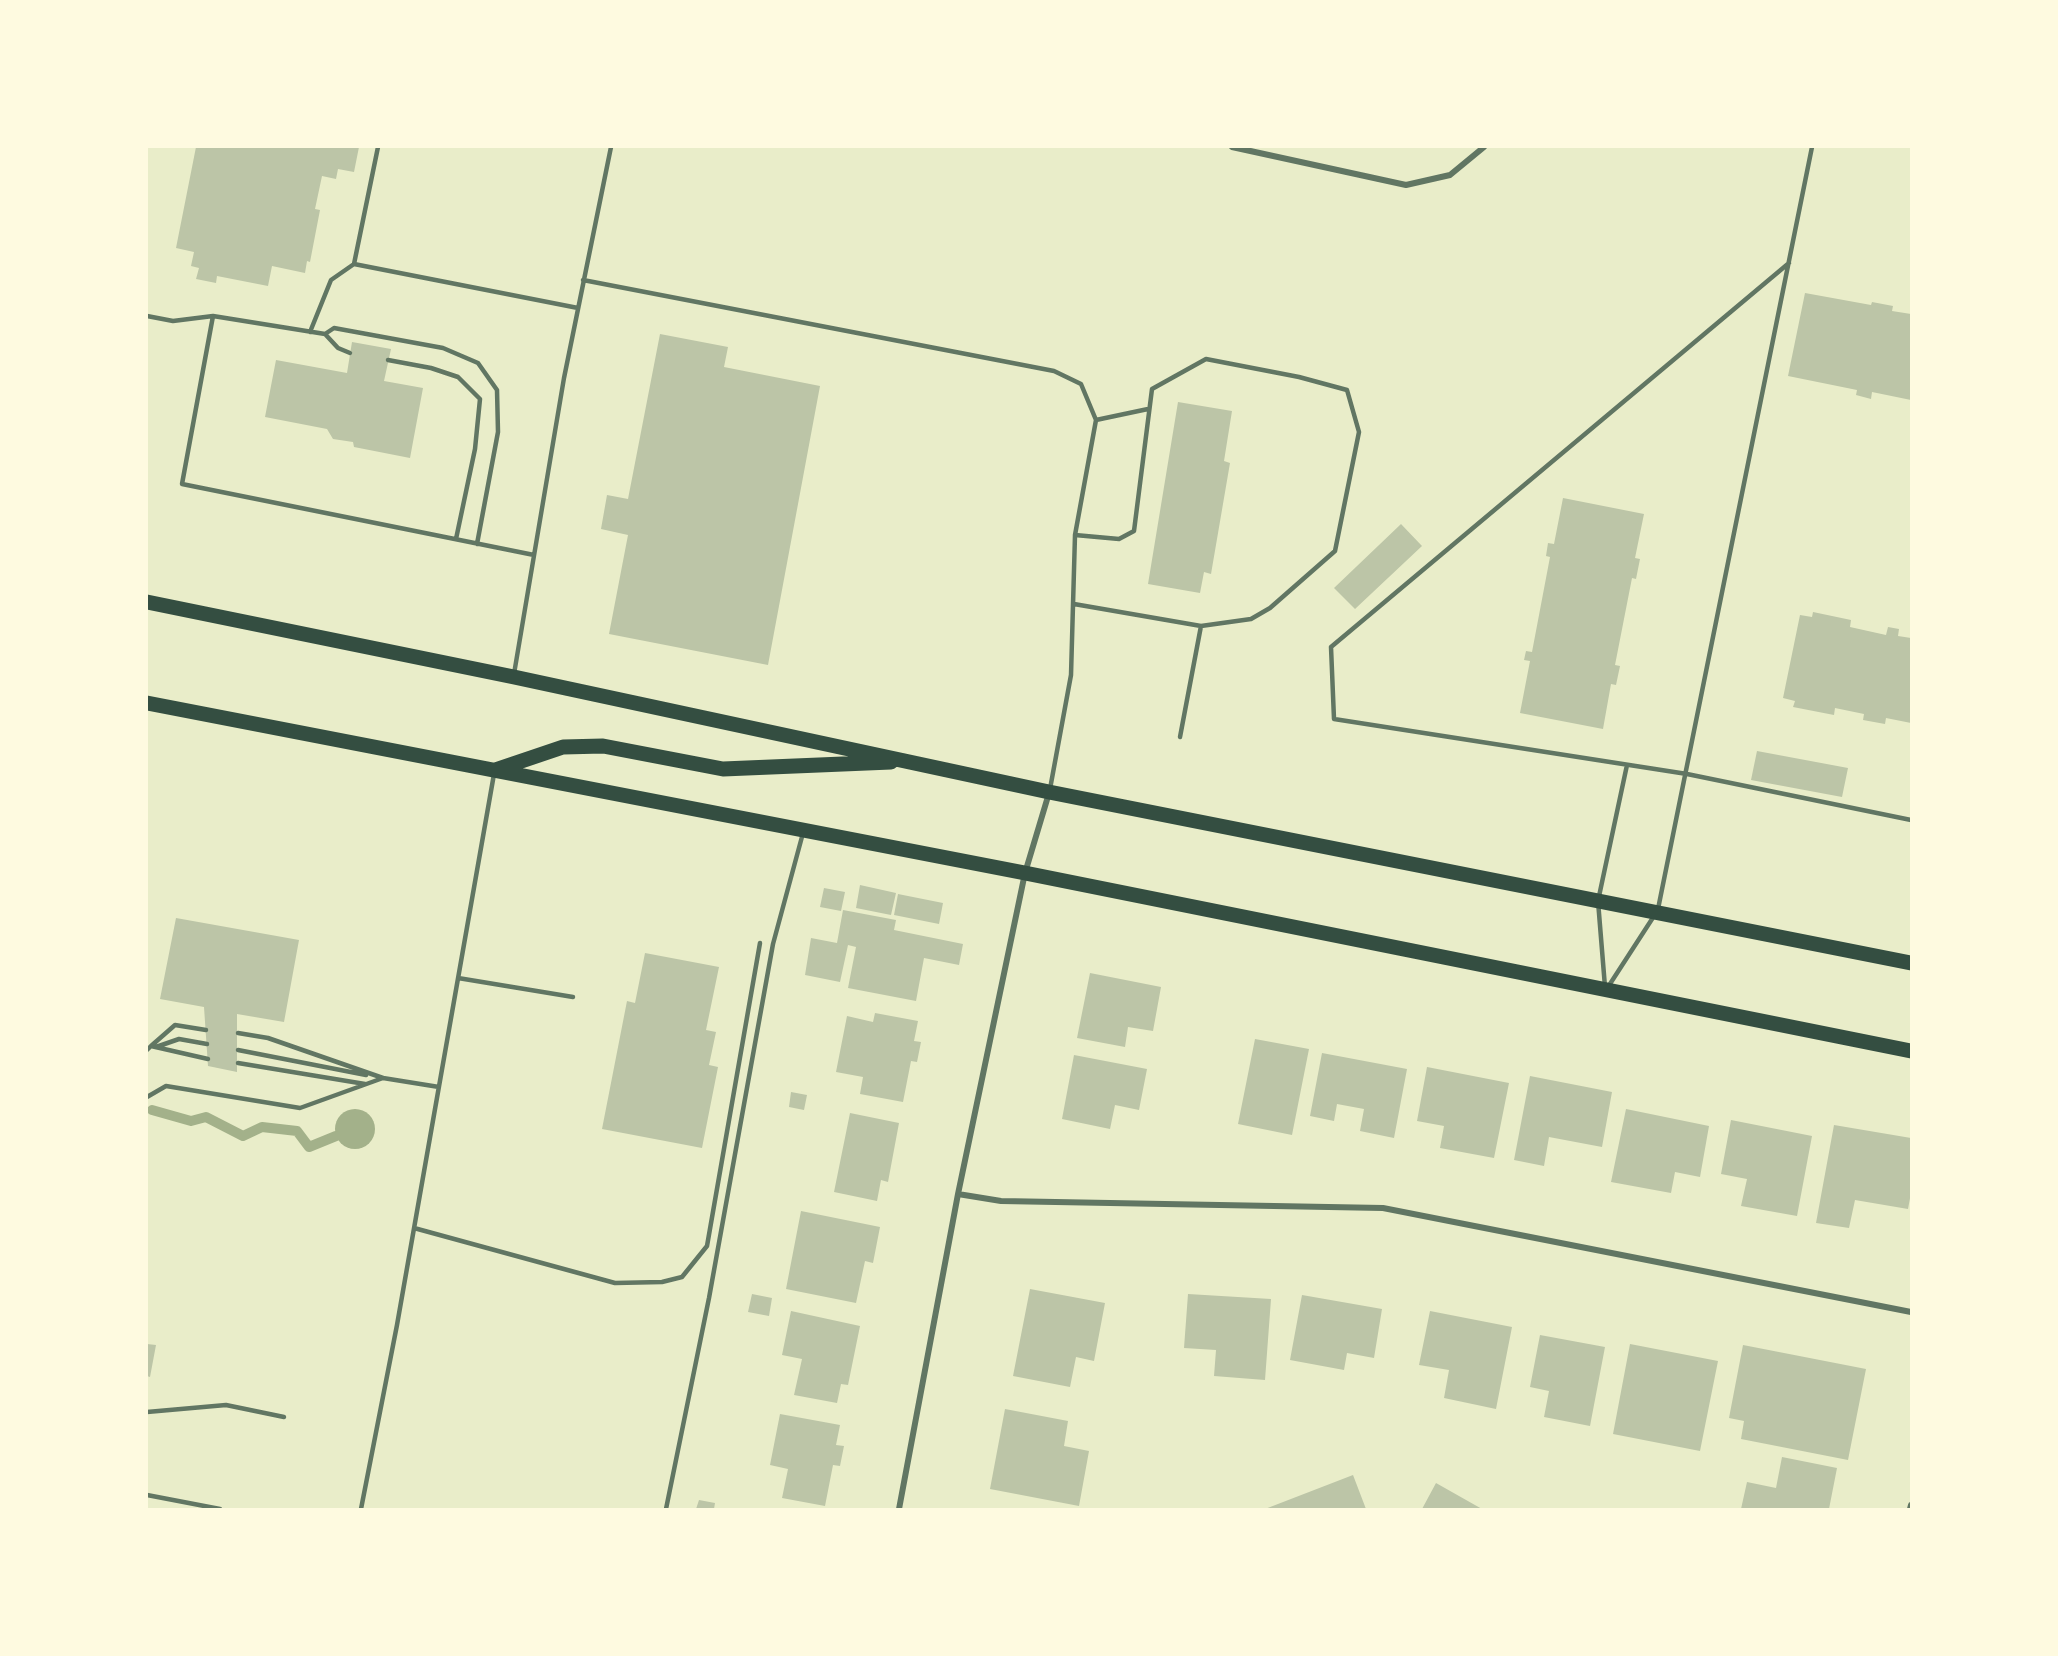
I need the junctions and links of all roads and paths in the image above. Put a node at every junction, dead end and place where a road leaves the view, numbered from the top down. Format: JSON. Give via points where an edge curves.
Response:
{"nodes":[{"id":1,"x":378,"y":147,"type":"edge"},
{"id":2,"x":611,"y":147,"type":"edge"},
{"id":3,"x":1232,"y":147,"type":"edge"},
{"id":4,"x":1484,"y":147,"type":"edge"},
{"id":5,"x":1812,"y":147,"type":"edge"},
{"id":6,"x":1789,"y":263,"type":"junction"},
{"id":7,"x":354,"y":264,"type":"junction"},
{"id":8,"x":583,"y":280,"type":"junction"},
{"id":9,"x":578,"y":308,"type":"junction"},
{"id":10,"x":147,"y":316,"type":"edge"},
{"id":11,"x":213,"y":316,"type":"junction"},
{"id":12,"x":310,"y":332,"type":"junction"},
{"id":13,"x":325,"y":334,"type":"junction"},
{"id":14,"x":350,"y":353,"type":"dead end"},
{"id":15,"x":388,"y":360,"type":"dead end"},
{"id":16,"x":1148,"y":409,"type":"junction"},
{"id":17,"x":1096,"y":420,"type":"junction"},
{"id":18,"x":1075,"y":535,"type":"junction"},
{"id":19,"x":456,"y":539,"type":"junction"},
{"id":20,"x":477,"y":543,"type":"junction"},
{"id":21,"x":534,"y":555,"type":"junction"},
{"id":22,"x":147,"y":602,"type":"edge"},
{"id":23,"x":1074,"y":604,"type":"junction"},
{"id":24,"x":1201,"y":626,"type":"junction"},
{"id":25,"x":514,"y":677,"type":"junction"},
{"id":26,"x":147,"y":703,"type":"edge"},
{"id":27,"x":1180,"y":737,"type":"dead end"},
{"id":28,"x":912,"y":761,"type":"junction"},
{"id":29,"x":1627,"y":765,"type":"junction"},
{"id":30,"x":494,"y":770,"type":"junction"},
{"id":31,"x":1686,"y":774,"type":"junction"},
{"id":32,"x":1049,"y":792,"type":"junction"},
{"id":33,"x":1911,"y":820,"type":"edge"},
{"id":34,"x":803,"y":830,"type":"junction"},
{"id":35,"x":1025,"y":873,"type":"junction"},
{"id":36,"x":1598,"y":901,"type":"junction"},
{"id":37,"x":1657,"y":912,"type":"junction"},
{"id":38,"x":760,"y":943,"type":"dead end"},
{"id":39,"x":1911,"y":963,"type":"edge"},
{"id":40,"x":458,"y":978,"type":"junction"},
{"id":41,"x":1605,"y":990,"type":"junction"},
{"id":42,"x":573,"y":998,"type":"dead end"},
{"id":43,"x":206,"y":1030,"type":"dead end"},
{"id":44,"x":238,"y":1033,"type":"dead end"},
{"id":45,"x":207,"y":1044,"type":"dead end"},
{"id":46,"x":152,"y":1047,"type":"edge"},
{"id":47,"x":238,"y":1050,"type":"dead end"},
{"id":48,"x":1911,"y":1051,"type":"edge"},
{"id":49,"x":208,"y":1059,"type":"dead end"},
{"id":50,"x":238,"y":1063,"type":"dead end"},
{"id":51,"x":383,"y":1078,"type":"junction"},
{"id":52,"x":366,"y":1084,"type":"junction"},
{"id":53,"x":439,"y":1087,"type":"junction"},
{"id":54,"x":147,"y":1097,"type":"edge"},
{"id":55,"x":958,"y":1194,"type":"junction"},
{"id":56,"x":414,"y":1228,"type":"junction"},
{"id":57,"x":1911,"y":1312,"type":"edge"},
{"id":58,"x":147,"y":1412,"type":"edge"},
{"id":59,"x":284,"y":1417,"type":"dead end"},
{"id":60,"x":147,"y":1495,"type":"edge"},
{"id":61,"x":1911,"y":1504,"type":"edge"},
{"id":62,"x":220,"y":1509,"type":"edge"},
{"id":63,"x":361,"y":1509,"type":"edge"},
{"id":64,"x":666,"y":1509,"type":"edge"},
{"id":65,"x":899,"y":1509,"type":"edge"},
{"id":66,"x":1910,"y":1509,"type":"edge"}],
"edges":[{"from":1,"to":7,"type":"lane"},
{"from":2,"to":8,"type":"lane"},
{"from":3,"to":4,"type":"street","via":[[1406,185],[1450,175]]},
{"from":5,"to":6,"type":"lane"},
{"from":6,"to":29,"type":"lane","via":[[1330,647],[1334,720]]},
{"from":6,"to":31,"type":"lane"},
{"from":7,"to":9,"type":"lane"},
{"from":7,"to":12,"type":"lane","via":[[331,280]]},
{"from":8,"to":9,"type":"lane"},
{"from":8,"to":17,"type":"lane","via":[[1054,371],[1081,384]]},
{"from":9,"to":21,"type":"lane"},
{"from":10,"to":11,"type":"lane","via":[[173,321]]},
{"from":11,"to":12,"type":"lane"},
{"from":11,"to":19,"type":"lane","via":[[182,484]]},
{"from":12,"to":13,"type":"lane"},
{"from":13,"to":14,"type":"lane"},
{"from":13,"to":20,"type":"lane","via":[[334,328],[432,346],[478,363],[497,390],[498,432]]},
{"from":15,"to":19,"type":"lane","via":[[458,377],[480,399],[475,449]]},
{"from":16,"to":17,"type":"lane"},
{"from":16,"to":18,"type":"lane","via":[[1134,531],[1119,539]]},
{"from":16,"to":24,"type":"lane","via":[[1152,389],[1206,359],[1347,390],[1359,432],[1335,551],[1270,608],[1251,619]]},
{"from":17,"to":18,"type":"lane"},
{"from":18,"to":23,"type":"lane"},
{"from":19,"to":20,"type":"lane"},
{"from":20,"to":21,"type":"lane"},
{"from":21,"to":25,"type":"lane"},
{"from":22,"to":25,"type":"main road"},
{"from":23,"to":24,"type":"lane"},
{"from":23,"to":32,"type":"lane","via":[[1071,675]]},
{"from":24,"to":27,"type":"lane"},
{"from":25,"to":28,"type":"main road"},
{"from":26,"to":30,"type":"main road"},
{"from":28,"to":30,"type":"main road","via":[[723,769],[603,746],[563,747]]},
{"from":28,"to":32,"type":"main road"},
{"from":29,"to":31,"type":"lane"},
{"from":29,"to":36,"type":"lane"},
{"from":30,"to":34,"type":"main road"},
{"from":30,"to":40,"type":"lane"},
{"from":31,"to":33,"type":"lane"},
{"from":31,"to":37,"type":"lane"},
{"from":32,"to":35,"type":"street"},
{"from":32,"to":36,"type":"main road"},
{"from":34,"to":35,"type":"main road"},
{"from":34,"to":64,"type":"lane","via":[[773,944]]},
{"from":35,"to":41,"type":"main road"},
{"from":35,"to":55,"type":"street"},
{"from":36,"to":37,"type":"main road"},
{"from":36,"to":41,"type":"lane"},
{"from":37,"to":39,"type":"main road"},
{"from":37,"to":41,"type":"lane"},
{"from":38,"to":56,"type":"lane","via":[[707,1246],[682,1277],[662,1282],[615,1283]]},
{"from":40,"to":42,"type":"lane"},
{"from":40,"to":53,"type":"lane"},
{"from":41,"to":48,"type":"main road"},
{"from":43,"to":46,"type":"lane","via":[[175,1025]]},
{"from":44,"to":51,"type":"lane","via":[[268,1038]]},
{"from":45,"to":46,"type":"lane","via":[[179,1039]]},
{"from":46,"to":49,"type":"lane"},
{"from":47,"to":51,"type":"lane"},
{"from":50,"to":52,"type":"lane"},
{"from":51,"to":52,"type":"lane"},
{"from":51,"to":53,"type":"lane"},
{"from":52,"to":54,"type":"lane","via":[[300,1108],[166,1086]]},
{"from":53,"to":56,"type":"lane"},
{"from":55,"to":57,"type":"street","via":[[1001,1201],[1383,1208]]},
{"from":55,"to":65,"type":"street"},
{"from":56,"to":63,"type":"lane"},
{"from":58,"to":59,"type":"lane","via":[[226,1405]]},
{"from":60,"to":62,"type":"lane"},
{"from":61,"to":66,"type":"street"}]}
